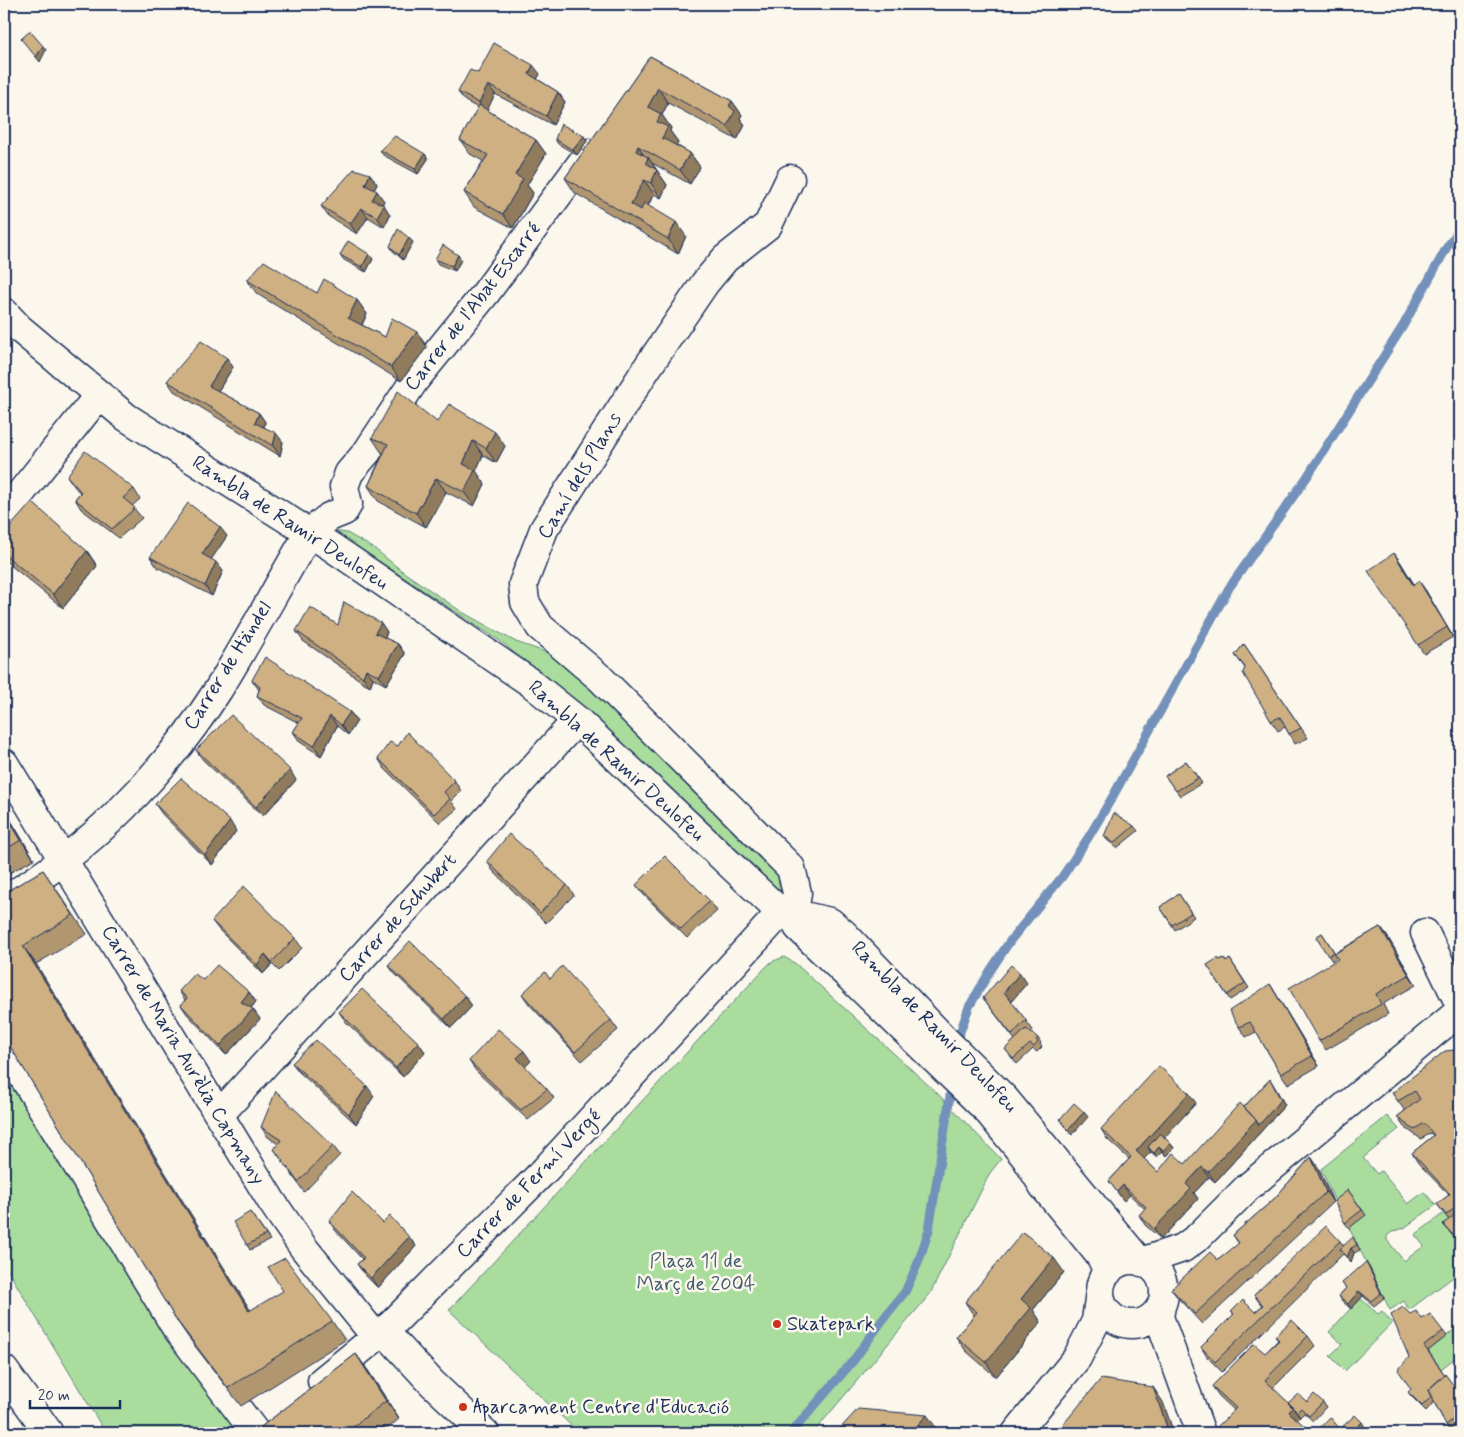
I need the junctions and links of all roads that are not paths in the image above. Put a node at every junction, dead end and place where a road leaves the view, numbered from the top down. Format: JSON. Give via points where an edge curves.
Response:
{"nodes":[{"id":1,"x":605,"y":130,"type":"edge"},
{"id":2,"x":790,"y":178,"type":"dead end"},
{"id":3,"x":4,"y":312,"type":"edge"},
{"id":4,"x":99,"y":395,"type":"junction"},
{"id":5,"x":4,"y":514,"type":"edge"},
{"id":6,"x":318,"y":526,"type":"junction"},
{"id":7,"x":577,"y":720,"type":"junction"},
{"id":8,"x":4,"y":763,"type":"edge"},
{"id":9,"x":63,"y":860,"type":"junction"},
{"id":10,"x":4,"y":900,"type":"edge"},
{"id":11,"x":791,"y":917,"type":"junction"},
{"id":12,"x":1425,"y":933,"type":"dead end"},
{"id":13,"x":1460,"y":1005,"type":"edge"},
{"id":14,"x":1460,"y":1011,"type":"edge"},
{"id":15,"x":4,"y":1045,"type":"edge"},
{"id":16,"x":219,"y":1115,"type":"junction"},
{"id":17,"x":1198,"y":1237,"type":"junction"},
{"id":18,"x":1140,"y":1261,"type":"junction"},
{"id":19,"x":1104,"y":1281,"type":"junction"},
{"id":20,"x":1162,"y":1296,"type":"junction"},
{"id":21,"x":1135,"y":1324,"type":"junction"},
{"id":22,"x":380,"y":1334,"type":"junction"},
{"id":23,"x":1077,"y":1358,"type":"junction"},
{"id":24,"x":4,"y":1370,"type":"edge"},
{"id":25,"x":303,"y":1396,"type":"edge"},
{"id":26,"x":260,"y":1428,"type":"edge"},
{"id":27,"x":49,"y":1433,"type":"edge"},
{"id":28,"x":485,"y":1433,"type":"edge"},
{"id":29,"x":1016,"y":1433,"type":"edge"},
{"id":30,"x":1201,"y":1433,"type":"edge"}],
"edges":[{"from":1,"to":6,"type":"street","name":"Carrer de l'Abat Escarré","via":[[485,294],[414,381],[346,479],[344,487],[348,504],[344,511]]},
{"from":2,"to":11,"type":"street","name":"Camí dels Plans","via":[[768,225],[725,259],[647,368],[544,529],[523,584],[525,602],[540,627],[600,678],[791,868],[797,893]]},
{"from":3,"to":4,"type":"street","name":"Rambla de Ramir Deulofeu"},
{"from":4,"to":5,"type":"street"},
{"from":4,"to":6,"type":"street","name":"Rambla de Ramir Deulofeu","via":[[126,417]]},
{"from":6,"to":7,"type":"street","name":"Rambla de Ramir Deulofeu"},
{"from":6,"to":9,"type":"street","name":"Carrer de Händel","via":[[217,691],[163,765],[105,826]]},
{"from":7,"to":11,"type":"street","name":"Rambla de Ramir Deulofeu","via":[[747,881]]},
{"from":7,"to":16,"type":"street","name":"Carrer de Schubert"},
{"from":8,"to":9,"type":"street","name":"Carrer de Maria Aurèlia Capmany"},
{"from":9,"to":10,"type":"street","name":"Carrer de Händel"},
{"from":9,"to":16,"type":"street","name":"Carrer de Maria Aurèlia Capmany"},
{"from":11,"to":18,"type":"street","name":"Rambla de Ramir Deulofeu","via":[[830,922],[844,934],[1016,1111]]},
{"from":11,"to":19,"type":"street","name":"Rambla de Ramir Deulofeu","via":[[987,1110],[1100,1257]]},
{"from":11,"to":22,"type":"street","name":"Carrer de Fermí Vergé"},
{"from":12,"to":13,"type":"street"},
{"from":14,"to":17,"type":"street","via":[[1247,1188]]},
{"from":15,"to":26,"type":"street","via":[[175,1326]]},
{"from":16,"to":22,"type":"street","name":"Carrer de Maria Aurèlia Capmany","via":[[303,1247]]},
{"from":17,"to":18,"type":"street","via":[[1183,1248]]},
{"from":17,"to":20,"type":"street"},
{"from":18,"to":19,"type":"street","via":[[1121,1262]]},
{"from":18,"to":20,"type":"street","via":[[1159,1275]]},
{"from":19,"to":21,"type":"street","via":[[1104,1309],[1122,1323]]},
{"from":19,"to":23,"type":"street","via":[[1096,1321]]},
{"from":20,"to":21,"type":"street","via":[[1155,1315]]},
{"from":20,"to":30,"type":"street","via":[[1159,1317]]},
{"from":21,"to":23,"type":"street","via":[[1106,1335]]},
{"from":22,"to":25,"type":"street","name":"Carrer de Fermí Vergé"},
{"from":22,"to":28,"type":"street","name":"Carrer de Maria Aurèlia Capmany"},
{"from":23,"to":29,"type":"street"},
{"from":24,"to":27,"type":"street"}]}
